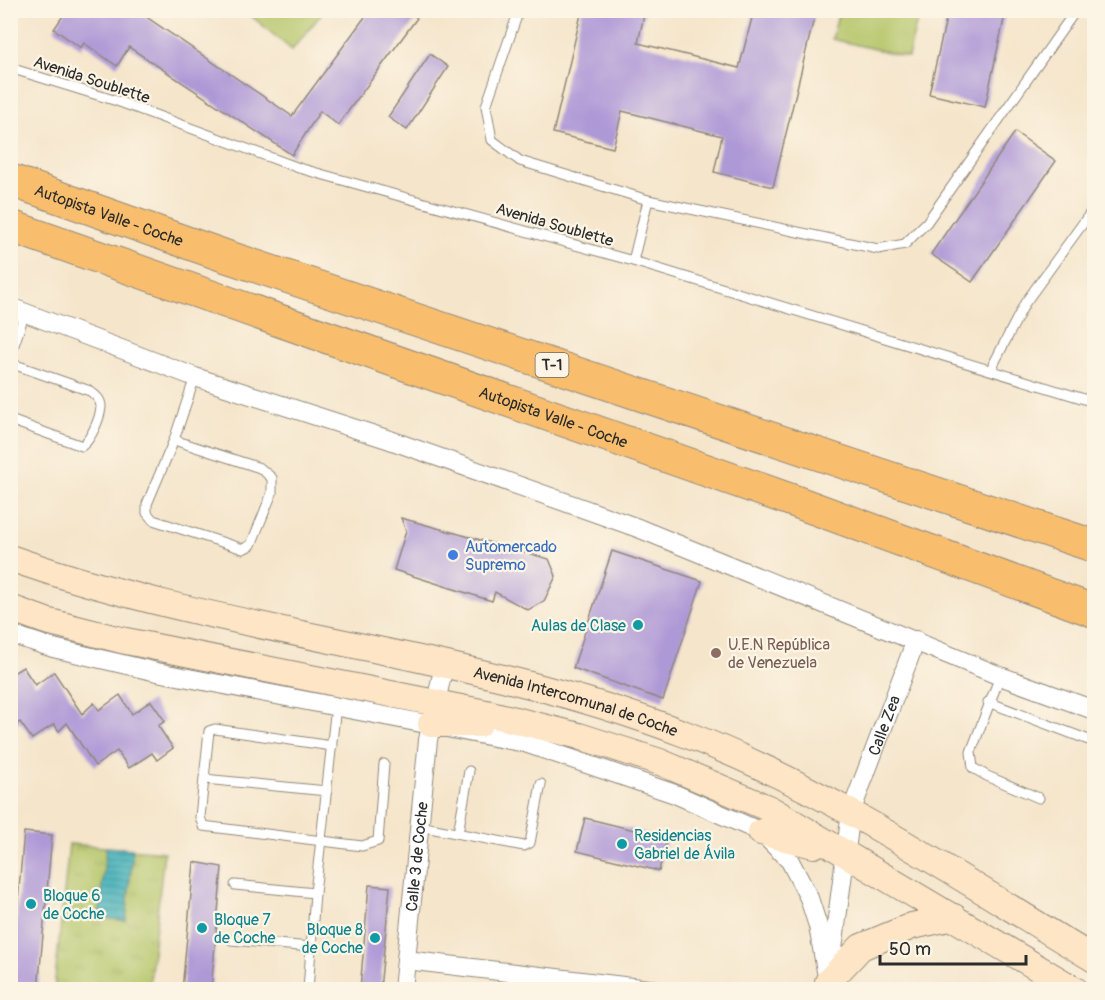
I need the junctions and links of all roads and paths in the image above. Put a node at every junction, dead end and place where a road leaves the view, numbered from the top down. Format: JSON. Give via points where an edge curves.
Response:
{"nodes":[{"id":1,"x":519,"y":10,"type":"edge"},
{"id":2,"x":1076,"y":10,"type":"edge"},
{"id":3,"x":10,"y":68,"type":"edge"},
{"id":4,"x":10,"y":180,"type":"edge"},
{"id":5,"x":648,"y":200,"type":"junction"},
{"id":6,"x":1095,"y":208,"type":"edge"},
{"id":7,"x":10,"y":226,"type":"edge"},
{"id":8,"x":633,"y":261,"type":"junction"},
{"id":9,"x":18,"y":310,"type":"edge"},
{"id":10,"x":10,"y":357,"type":"edge"},
{"id":11,"x":10,"y":363,"type":"edge"},
{"id":12,"x":991,"y":369,"type":"junction"},
{"id":13,"x":195,"y":377,"type":"junction"},
{"id":14,"x":1095,"y":402,"type":"edge"},
{"id":15,"x":10,"y":420,"type":"edge"},
{"id":16,"x":174,"y":440,"type":"junction"},
{"id":17,"x":1095,"y":546,"type":"edge"},
{"id":18,"x":10,"y":558,"type":"edge"},
{"id":19,"x":10,"y":608,"type":"edge"},
{"id":20,"x":1095,"y":611,"type":"edge"},
{"id":21,"x":10,"y":634,"type":"edge"},
{"id":22,"x":916,"y":640,"type":"junction"},
{"id":23,"x":444,"y":665,"type":"junction"},
{"id":24,"x":999,"y":676,"type":"junction"},
{"id":25,"x":988,"y":702,"type":"junction"},
{"id":26,"x":336,"y":706,"type":"junction"},
{"id":27,"x":1095,"y":710,"type":"edge"},
{"id":28,"x":433,"y":714,"type":"junction"},
{"id":29,"x":526,"y":734,"type":"junction"},
{"id":30,"x":1095,"y":742,"type":"edge"},
{"id":31,"x":332,"y":746,"type":"junction"},
{"id":32,"x":384,"y":764,"type":"dead end"},
{"id":33,"x":469,"y":771,"type":"dead end"},
{"id":34,"x":204,"y":779,"type":"junction"},
{"id":35,"x":541,"y":784,"type":"dead end"},
{"id":36,"x":327,"y":791,"type":"junction"},
{"id":37,"x":1040,"y":798,"type":"dead end"},
{"id":38,"x":851,"y":812,"type":"junction"},
{"id":39,"x":419,"y":826,"type":"junction"},
{"id":40,"x":458,"y":832,"type":"junction"},
{"id":41,"x":761,"y":832,"type":"junction"},
{"id":42,"x":321,"y":840,"type":"junction"},
{"id":43,"x":843,"y":852,"type":"junction"},
{"id":44,"x":235,"y":885,"type":"dead end"},
{"id":45,"x":315,"y":893,"type":"junction"},
{"id":46,"x":954,"y":917,"type":"junction"},
{"id":47,"x":231,"y":940,"type":"dead end"},
{"id":48,"x":311,"y":947,"type":"junction"},
{"id":49,"x":1095,"y":959,"type":"edge"},
{"id":50,"x":406,"y":960,"type":"junction"},
{"id":51,"x":551,"y":984,"type":"edge"},
{"id":52,"x":828,"y":986,"type":"edge"},
{"id":53,"x":308,"y":990,"type":"edge"},
{"id":54,"x":403,"y":990,"type":"edge"},
{"id":55,"x":657,"y":990,"type":"edge"},
{"id":56,"x":1075,"y":990,"type":"edge"}],
"edges":[{"from":1,"to":5,"type":"lane","via":[[486,106],[492,140],[520,161]]},
{"from":2,"to":5,"type":"lane","via":[[927,222],[904,244],[878,249]]},
{"from":3,"to":8,"type":"lane","name":"Avenida Soublette","via":[[117,101],[299,168]]},
{"from":4,"to":17,"type":"highway","name":"Autopista Valle - Coche","number":"T-1","via":[[225,256]]},
{"from":5,"to":8,"type":"lane"},
{"from":6,"to":12,"type":"lane","via":[[1025,303]]},
{"from":7,"to":20,"type":"highway","name":"Autopista Valle - Coche","via":[[794,501]]},
{"from":8,"to":12,"type":"lane","name":"Avenida Soublette"},
{"from":9,"to":10,"type":"lane"},
{"from":9,"to":13,"type":"street"},
{"from":11,"to":15,"type":"lane","via":[[90,391],[101,406],[89,440],[82,446]]},
{"from":12,"to":14,"type":"lane","name":"Avenida Soublette"},
{"from":13,"to":16,"type":"lane"},
{"from":13,"to":22,"type":"street","via":[[390,440],[638,528]]},
{"from":16,"to":16,"type":"lane","via":[[147,504],[147,513],[153,520],[243,549],[251,545],[272,494],[272,478],[260,468]]},
{"from":18,"to":23,"type":"main road","name":"Avenida Intercomunal de Coche","via":[[67,578],[241,623]]},
{"from":19,"to":28,"type":"main road","name":"Avenida Intercomunal de Coche","via":[[46,621]]},
{"from":21,"to":26,"type":"street","name":"Avenida Intercomunal de Coche","via":[[157,672]]},
{"from":22,"to":24,"type":"street"},
{"from":22,"to":38,"type":"street","name":"Calle Zea"},
{"from":23,"to":28,"type":"street","name":"Calle 3 de Coche"},
{"from":23,"to":38,"type":"main road","name":"Avenida Intercomunal de Coche","via":[[571,697],[683,733],[786,777]]},
{"from":24,"to":25,"type":"lane"},
{"from":24,"to":27,"type":"street"},
{"from":25,"to":30,"type":"lane"},
{"from":25,"to":37,"type":"lane","via":[[971,752],[973,768]]},
{"from":26,"to":28,"type":"street","name":"Avenida Intercomunal de Coche"},
{"from":26,"to":31,"type":"lane"},
{"from":28,"to":29,"type":"main road","name":"Avenida Intercomunal de Coche"},
{"from":28,"to":29,"type":"main road"},
{"from":28,"to":39,"type":"street","name":"Calle 3 de Coche"},
{"from":29,"to":41,"type":"street","name":"Avenida Intercomunal de Coche"},
{"from":29,"to":43,"type":"main road","name":"Avenida Intercomunal de Coche","via":[[579,736],[696,776],[770,809]]},
{"from":31,"to":34,"type":"lane","via":[[215,729],[207,736]]},
{"from":31,"to":36,"type":"lane"},
{"from":32,"to":42,"type":"lane","via":[[378,840],[362,846]]},
{"from":33,"to":40,"type":"lane"},
{"from":34,"to":36,"type":"lane"},
{"from":34,"to":42,"type":"lane","via":[[200,817],[203,826]]},
{"from":35,"to":40,"type":"lane","via":[[530,843],[517,845]]},
{"from":36,"to":42,"type":"lane"},
{"from":38,"to":43,"type":"street","name":"Calle Zea"},
{"from":38,"to":49,"type":"main road","name":"Avenida Intercomunal de Coche"},
{"from":39,"to":40,"type":"lane"},
{"from":39,"to":50,"type":"street","name":"Calle 3 de Coche"},
{"from":41,"to":43,"type":"main road"},
{"from":41,"to":52,"type":"street","via":[[790,861],[804,885],[818,926]]},
{"from":42,"to":45,"type":"lane"},
{"from":43,"to":46,"type":"main road","name":"Avenida Intercomunal de Coche"},
{"from":43,"to":52,"type":"street"},
{"from":44,"to":45,"type":"lane"},
{"from":45,"to":48,"type":"lane"},
{"from":46,"to":52,"type":"main road","via":[[912,926],[861,947]]},
{"from":46,"to":56,"type":"main road","name":"Avenida Intercomunal de Coche"},
{"from":47,"to":48,"type":"lane"},
{"from":48,"to":53,"type":"lane"},
{"from":50,"to":51,"type":"street"},
{"from":50,"to":54,"type":"street","name":"Calle 3 de Coche"},
{"from":51,"to":55,"type":"street"}]}
